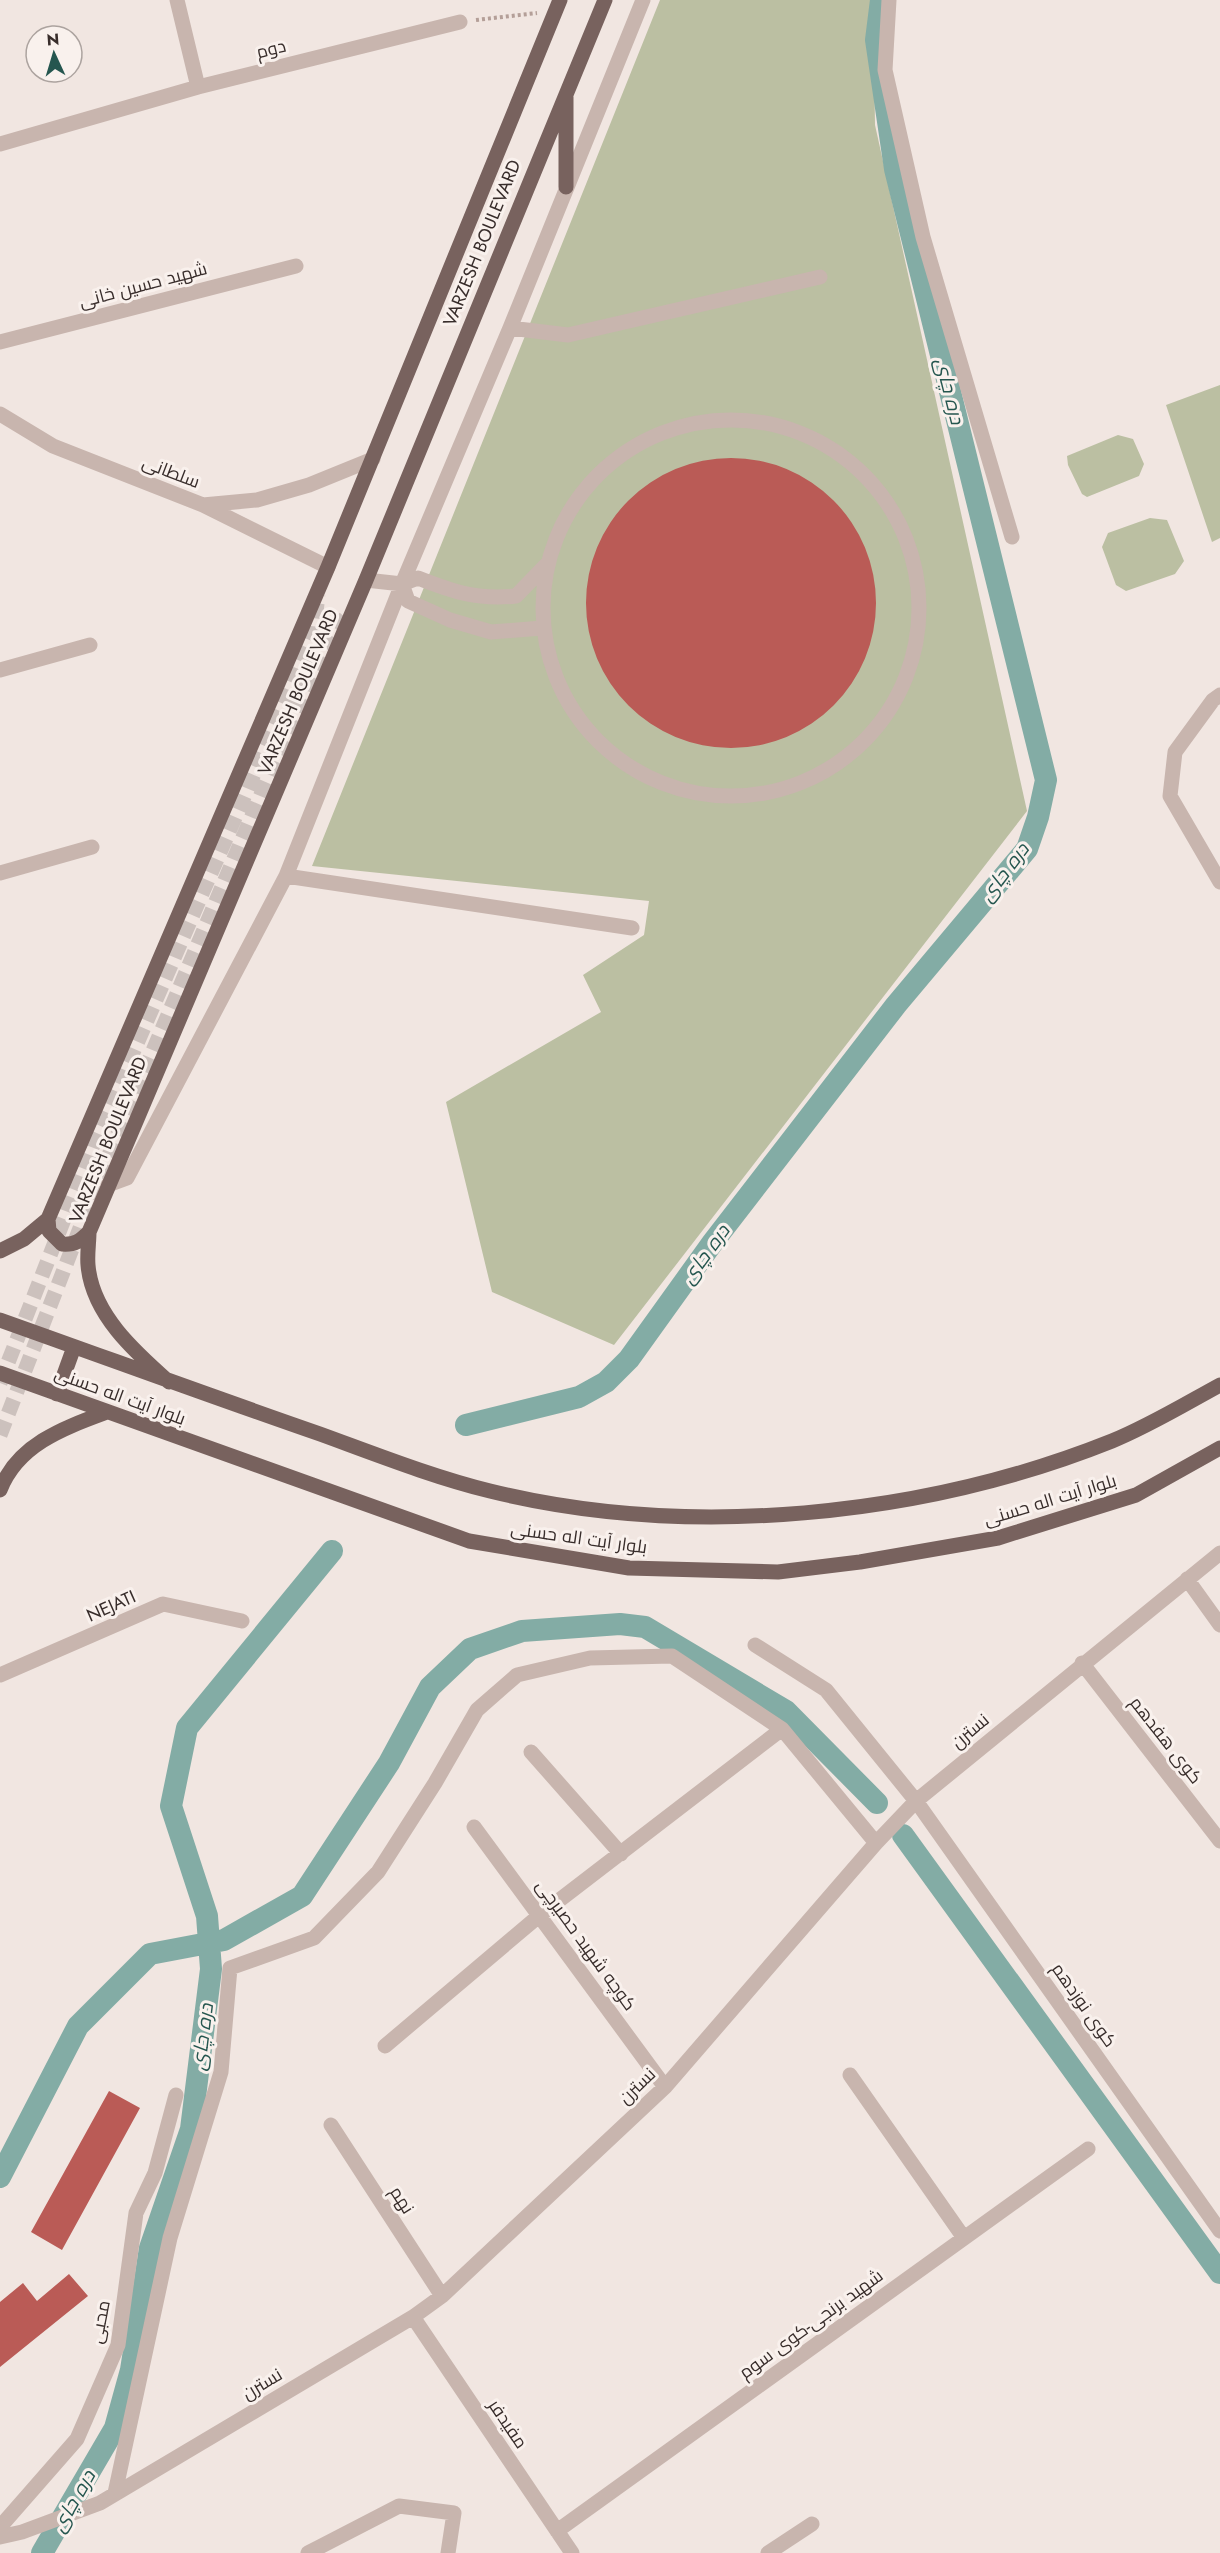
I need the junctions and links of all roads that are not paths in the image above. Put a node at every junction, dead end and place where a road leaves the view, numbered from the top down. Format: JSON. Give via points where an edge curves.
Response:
{"nodes":[{"id":1,"x":177,"y":0,"type":"edge"},
{"id":2,"x":605,"y":0,"type":"edge"},
{"id":3,"x":643,"y":0,"type":"edge"},
{"id":4,"x":888,"y":0,"type":"edge"},
{"id":5,"x":558,"y":5,"type":"edge"},
{"id":6,"x":460,"y":22,"type":"road end"},
{"id":7,"x":198,"y":87,"type":"junction"},
{"id":8,"x":566,"y":90,"type":"junction"},
{"id":9,"x":0,"y":144,"type":"edge"},
{"id":10,"x":566,"y":187,"type":"junction"},
{"id":11,"x":296,"y":266,"type":"dead end"},
{"id":12,"x":820,"y":276,"type":"dead end"},
{"id":13,"x":510,"y":328,"type":"junction"},
{"id":14,"x":0,"y":342,"type":"edge"},
{"id":15,"x":0,"y":414,"type":"edge"},
{"id":16,"x":373,"y":459,"type":"junction"},
{"id":17,"x":203,"y":505,"type":"junction"},
{"id":18,"x":1012,"y":537,"type":"dead end"},
{"id":19,"x":546,"y":566,"type":"junction"},
{"id":20,"x":328,"y":567,"type":"junction"},
{"id":21,"x":366,"y":580,"type":"junction"},
{"id":22,"x":402,"y":584,"type":"junction"},
{"id":23,"x":542,"y":628,"type":"junction"},
{"id":24,"x":90,"y":645,"type":"dead end"},
{"id":25,"x":0,"y":670,"type":"edge"},
{"id":26,"x":1220,"y":695,"type":"edge"},
{"id":27,"x":92,"y":848,"type":"dead end"},
{"id":28,"x":0,"y":873,"type":"edge"},
{"id":29,"x":286,"y":876,"type":"junction"},
{"id":30,"x":1220,"y":882,"type":"edge"},
{"id":31,"x":632,"y":928,"type":"dead end"},
{"id":32,"x":108,"y":1185,"type":"junction"},
{"id":33,"x":48,"y":1219,"type":"junction"},
{"id":34,"x":89,"y":1232,"type":"junction"},
{"id":35,"x":0,"y":1251,"type":"edge"},
{"id":36,"x":0,"y":1320,"type":"edge"},
{"id":37,"x":74,"y":1347,"type":"junction"},
{"id":38,"x":6,"y":1376,"type":"edge"},
{"id":39,"x":170,"y":1382,"type":"junction"},
{"id":40,"x":1220,"y":1385,"type":"edge"},
{"id":41,"x":57,"y":1394,"type":"junction"},
{"id":42,"x":107,"y":1412,"type":"junction"},
{"id":43,"x":1220,"y":1448,"type":"edge"},
{"id":44,"x":0,"y":1463,"type":"edge"},
{"id":45,"x":2,"y":1485,"type":"edge"},
{"id":46,"x":1220,"y":1553,"type":"edge"},
{"id":47,"x":1187,"y":1580,"type":"junction"},
{"id":48,"x":242,"y":1621,"type":"dead end"},
{"id":49,"x":1220,"y":1625,"type":"edge"},
{"id":50,"x":755,"y":1645,"type":"dead end"},
{"id":51,"x":1082,"y":1663,"type":"junction"},
{"id":52,"x":0,"y":1675,"type":"edge"},
{"id":53,"x":783,"y":1729,"type":"junction"},
{"id":54,"x":531,"y":1752,"type":"dead end"},
{"id":55,"x":916,"y":1801,"type":"junction"},
{"id":56,"x":474,"y":1827,"type":"dead end"},
{"id":57,"x":1220,"y":1841,"type":"edge"},
{"id":58,"x":876,"y":1843,"type":"junction"},
{"id":59,"x":621,"y":1854,"type":"junction"},
{"id":60,"x":540,"y":1915,"type":"junction"},
{"id":61,"x":385,"y":2046,"type":"dead end"},
{"id":62,"x":850,"y":2076,"type":"dead end"},
{"id":63,"x":665,"y":2087,"type":"junction"},
{"id":64,"x":176,"y":2095,"type":"dead end"},
{"id":65,"x":331,"y":2125,"type":"dead end"},
{"id":66,"x":1088,"y":2149,"type":"dead end"},
{"id":67,"x":1220,"y":2231,"type":"edge"},
{"id":68,"x":964,"y":2238,"type":"junction"},
{"id":69,"x":442,"y":2296,"type":"junction"},
{"id":70,"x":413,"y":2317,"type":"junction"},
{"id":71,"x":115,"y":2493,"type":"junction"},
{"id":72,"x":812,"y":2524,"type":"dead end"},
{"id":73,"x":0,"y":2527,"type":"edge"},
{"id":74,"x":556,"y":2531,"type":"junction"},
{"id":75,"x":0,"y":2536,"type":"edge"},
{"id":76,"x":308,"y":2553,"type":"edge"},
{"id":77,"x":448,"y":2553,"type":"edge"},
{"id":78,"x":572,"y":2553,"type":"edge"},
{"id":79,"x":768,"y":2553,"type":"edge"}],
"edges":[{"from":1,"to":7,"type":"street"},
{"from":2,"to":8,"type":"main road","name":"VARZESH BOULEVARD"},
{"from":3,"to":10,"type":"street"},
{"from":4,"to":18,"type":"street","via":[[885,70],[923,237]]},
{"from":5,"to":16,"type":"main road","name":"VARZESH BOULEVARD"},
{"from":6,"to":7,"type":"street","name":"دوم"},
{"from":7,"to":9,"type":"street","name":"دوم"},
{"from":8,"to":10,"type":"main road"},
{"from":8,"to":21,"type":"main road","name":"VARZESH BOULEVARD"},
{"from":10,"to":13,"type":"street"},
{"from":11,"to":14,"type":"street","name":"شهید حسین خانی"},
{"from":12,"to":13,"type":"street","via":[[568,334]]},
{"from":13,"to":22,"type":"street"},
{"from":15,"to":17,"type":"street","name":"سلطانی","via":[[53,446]]},
{"from":16,"to":17,"type":"street","via":[[309,485],[257,500]]},
{"from":16,"to":20,"type":"main road","name":"VARZESH BOULEVARD"},
{"from":17,"to":20,"type":"street","name":"سلطانی"},
{"from":19,"to":22,"type":"street","via":[[516,596],[493,599],[462,595],[418,578]]},
{"from":19,"to":23,"type":"street"},
{"from":19,"to":23,"type":"street","via":[[570,507],[612,461],[667,430],[729,419],[750,422],[791,429],[846,459],[889,504],[915,562],[920,624],[904,684],[870,736],[822,774],[763,794],[712,795],[643,776],[593,738],[558,688]]},
{"from":20,"to":33,"type":"main road","name":"VARZESH BOULEVARD"},
{"from":21,"to":22,"type":"street"},
{"from":21,"to":32,"type":"main road","name":"VARZESH BOULEVARD"},
{"from":22,"to":23,"type":"street","via":[[408,601],[450,620],[491,632]]},
{"from":22,"to":29,"type":"street"},
{"from":24,"to":25,"type":"street"},
{"from":26,"to":30,"type":"street","via":[[1174,752],[1170,796]]},
{"from":27,"to":28,"type":"street"},
{"from":29,"to":31,"type":"street"},
{"from":29,"to":32,"type":"street","via":[[126,1178]]},
{"from":32,"to":34,"type":"main road","name":"VARZESH BOULEVARD"},
{"from":33,"to":34,"type":"main road","via":[[49,1231],[62,1244],[71,1245]]},
{"from":33,"to":35,"type":"main road","name":"VARZESH BOULEVARD","via":[[24,1239]]},
{"from":34,"to":39,"type":"main road","name":"VARZESH BOULEVARD","via":[[88,1266],[98,1299],[135,1352]]},
{"from":36,"to":37,"type":"main road","name":"بلوار آیت اله حسنی"},
{"from":37,"to":39,"type":"main road","name":"بلوار آیت اله حسنی"},
{"from":37,"to":41,"type":"main road"},
{"from":38,"to":41,"type":"main road","name":"بلوار آیت اله حسنی"},
{"from":39,"to":40,"type":"main road","name":"بلوار آیت اله حسنی","via":[[489,1491],[620,1514],[760,1518],[980,1486],[1114,1441]]},
{"from":41,"to":42,"type":"main road","name":"بلوار آیت اله حسنی"},
{"from":42,"to":43,"type":"main road","name":"بلوار آیت اله حسنی","via":[[469,1541],[629,1568],[778,1572],[998,1538],[1136,1495]]},
{"from":42,"to":45,"type":"main road","via":[[44,1438],[19,1458]]},
{"from":44,"to":45,"type":"main road"},
{"from":46,"to":47,"type":"street","name":"نسترن"},
{"from":47,"to":49,"type":"street"},
{"from":47,"to":51,"type":"street","name":"نسترن"},
{"from":48,"to":52,"type":"street","name":"NEJATI","via":[[163,1604]]},
{"from":50,"to":55,"type":"street","name":"کوی نوزدهم","via":[[826,1690]]},
{"from":51,"to":55,"type":"street","name":"نسترن"},
{"from":51,"to":57,"type":"street","name":"کوی هفدهم"},
{"from":53,"to":58,"type":"street"},
{"from":53,"to":59,"type":"street"},
{"from":53,"to":71,"type":"street","via":[[672,1656],[590,1658],[517,1675],[477,1710],[378,1872],[314,1938],[230,1968],[221,2072],[170,2238]]},
{"from":54,"to":59,"type":"street"},
{"from":55,"to":58,"type":"street","name":"نسترن"},
{"from":55,"to":67,"type":"street","name":"کوی نوزدهم"},
{"from":56,"to":60,"type":"street","name":"کوچه شهید حصیرچی"},
{"from":58,"to":63,"type":"street","name":"نسترن"},
{"from":59,"to":60,"type":"street"},
{"from":60,"to":61,"type":"street"},
{"from":60,"to":63,"type":"street","name":"کوچه شهید حصیرچی"},
{"from":62,"to":68,"type":"street"},
{"from":63,"to":69,"type":"street","name":"نسترن"},
{"from":64,"to":73,"type":"street","name":"محبی","via":[[155,2173],[136,2213],[118,2344],[77,2439]]},
{"from":65,"to":69,"type":"street","name":"نهم"},
{"from":66,"to":68,"type":"street","name":"شهید برنجی-کوی سوم"},
{"from":68,"to":74,"type":"street","name":"شهید برنجی-کوی سوم"},
{"from":69,"to":70,"type":"street","name":"نسترن"},
{"from":70,"to":71,"type":"street","name":"نسترن"},
{"from":70,"to":74,"type":"street","name":"مفیدفر"},
{"from":71,"to":75,"type":"street","name":"نسترن","via":[[100,2503],[22,2532]]},
{"from":72,"to":79,"type":"street"},
{"from":74,"to":78,"type":"street","name":"مفیدفر"},
{"from":76,"to":77,"type":"street","via":[[399,2506],[454,2513]]}]}
